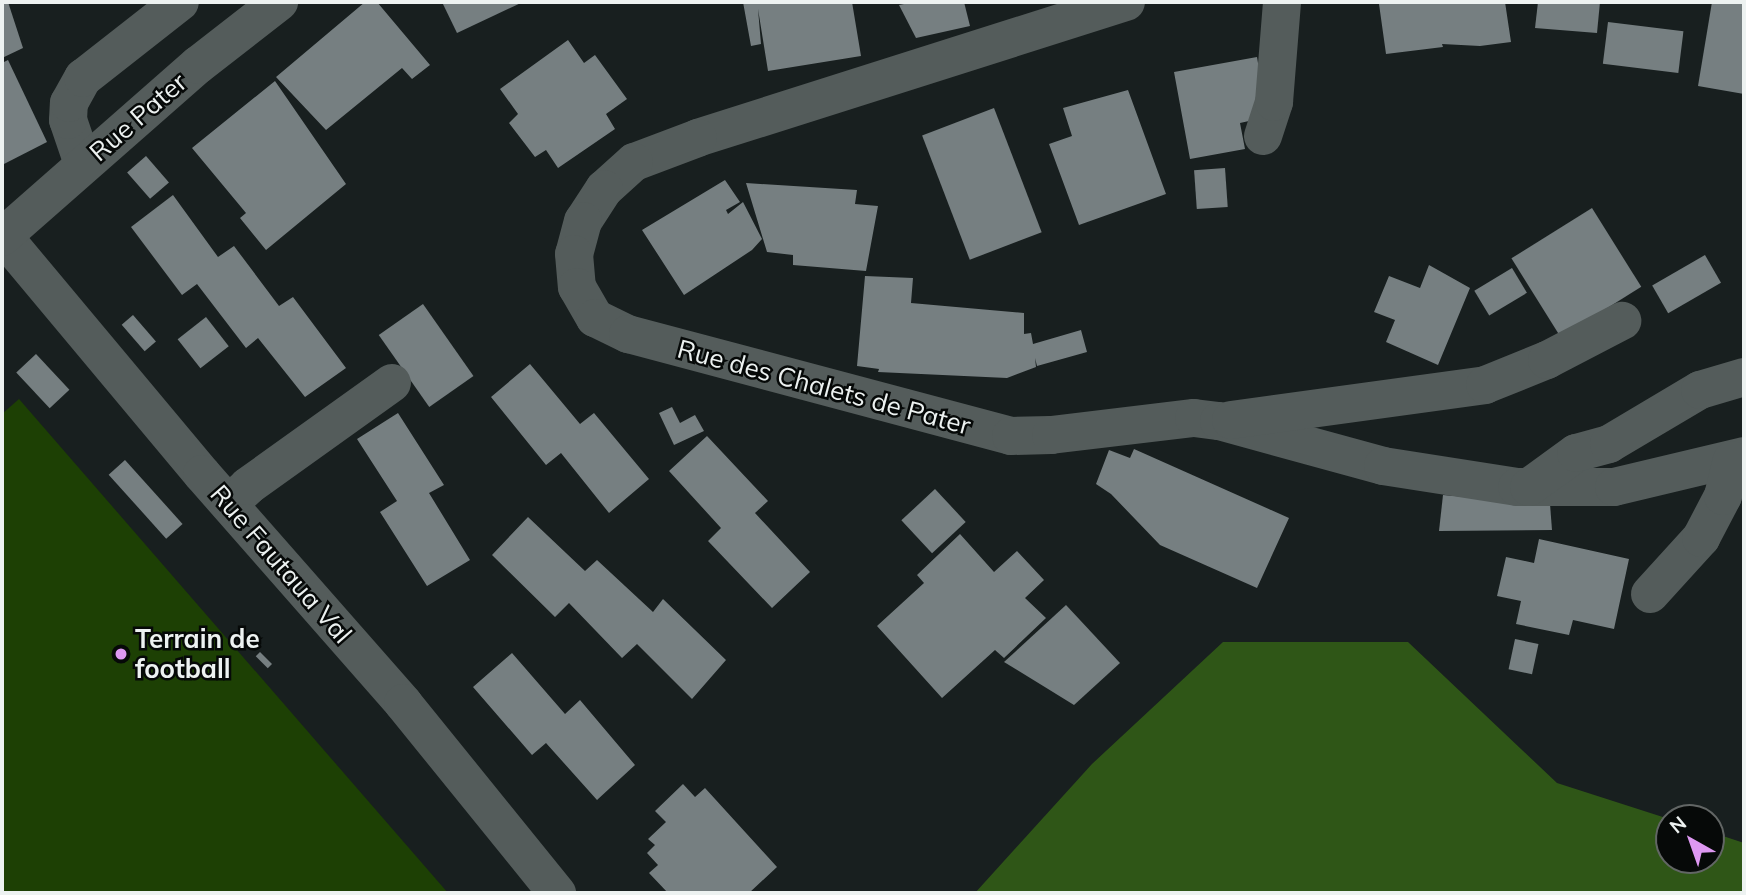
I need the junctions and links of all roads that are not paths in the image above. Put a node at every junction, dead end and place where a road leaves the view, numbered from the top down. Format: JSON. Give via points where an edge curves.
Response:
{"nodes":[{"id":1,"x":180,"y":2,"type":"edge"},
{"id":2,"x":279,"y":2,"type":"edge"},
{"id":3,"x":1126,"y":2,"type":"edge"},
{"id":4,"x":1282,"y":2,"type":"edge"},
{"id":5,"x":1263,"y":136,"type":"dead end"},
{"id":6,"x":83,"y":164,"type":"junction"},
{"id":7,"x":3,"y":237,"type":"edge"},
{"id":8,"x":1622,"y":321,"type":"dead end"},
{"id":9,"x":1744,"y":377,"type":"edge"},
{"id":10,"x":392,"y":383,"type":"dead end"},
{"id":11,"x":1222,"y":422,"type":"junction"},
{"id":12,"x":1738,"y":458,"type":"edge"},
{"id":13,"x":1529,"y":487,"type":"junction"},
{"id":14,"x":229,"y":504,"type":"junction"},
{"id":15,"x":1650,"y":594,"type":"dead end"},
{"id":16,"x":556,"y":893,"type":"edge"}],
"edges":[{"from":1,"to":6,"type":"street","via":[[83,78],[69,103],[68,120]]},
{"from":2,"to":6,"type":"street","name":"Rue Pater"},
{"from":3,"to":11,"type":"street","name":"Rue des Chalets de Pater","via":[[634,162],[604,189],[583,221],[573,254],[577,288],[595,318],[628,334],[1011,436],[1194,418]]},
{"from":4,"to":5,"type":"street","via":[[1274,102]]},
{"from":6,"to":7,"type":"street","name":"Rue Pater"},
{"from":7,"to":14,"type":"street","name":"Rue Fautaua Val"},
{"from":8,"to":11,"type":"street","via":[[1485,385]]},
{"from":9,"to":13,"type":"street","via":[[1700,390],[1609,444],[1576,453]]},
{"from":10,"to":14,"type":"street"},
{"from":11,"to":13,"type":"street","name":"Rue des Chalets de Pater","via":[[1383,466]]},
{"from":12,"to":13,"type":"street","name":"Rue des Chalets de Pater","via":[[1615,487]]},
{"from":12,"to":15,"type":"street","via":[[1701,538]]},
{"from":14,"to":16,"type":"street","name":"Rue Fautaua Val","via":[[404,704]]}]}
